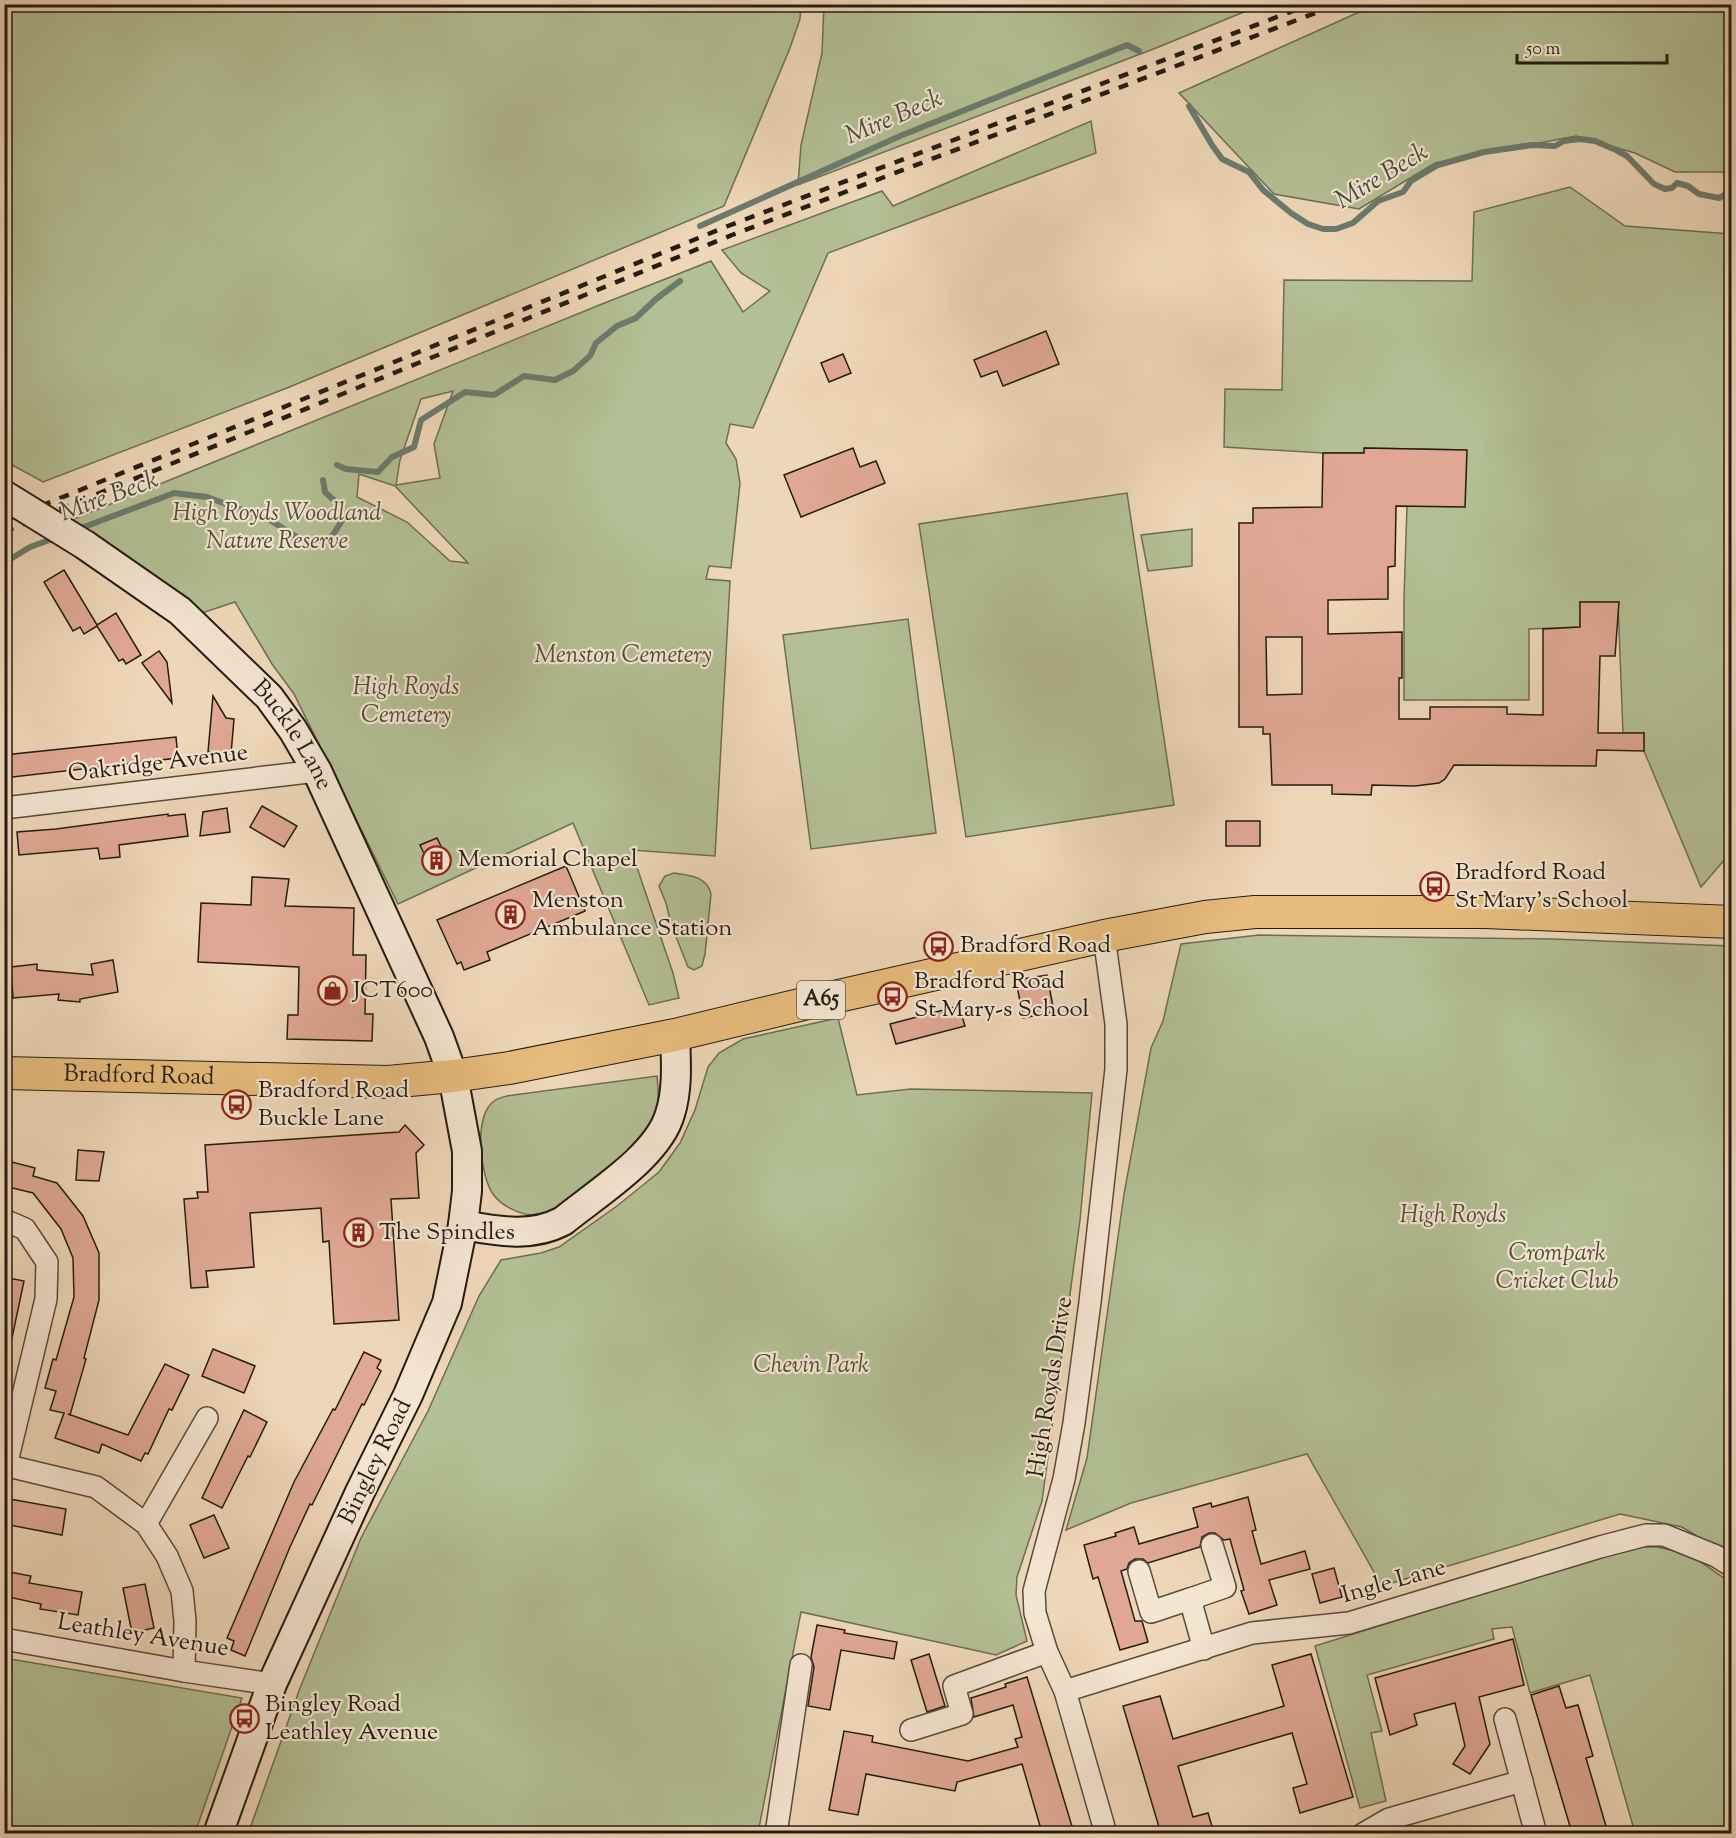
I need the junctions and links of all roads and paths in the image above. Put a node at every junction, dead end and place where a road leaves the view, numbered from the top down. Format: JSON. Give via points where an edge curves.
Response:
{"nodes":[{"id":1,"x":4,"y":495,"type":"edge"},
{"id":2,"x":317,"y":771,"type":"junction"},
{"id":3,"x":4,"y":808,"type":"edge"},
{"id":4,"x":1731,"y":922,"type":"edge"},
{"id":5,"x":1104,"y":936,"type":"junction"},
{"id":6,"x":675,"y":1035,"type":"junction"},
{"id":7,"x":4,"y":1073,"type":"edge"},
{"id":8,"x":453,"y":1076,"type":"junction"},
{"id":9,"x":4,"y":1220,"type":"edge"},
{"id":10,"x":463,"y":1225,"type":"junction"},
{"id":11,"x":207,"y":1418,"type":"dead end"},
{"id":12,"x":5,"y":1465,"type":"edge"},
{"id":13,"x":146,"y":1524,"type":"junction"},
{"id":14,"x":1212,"y":1545,"type":"dead end"},
{"id":15,"x":1731,"y":1566,"type":"edge"},
{"id":16,"x":1139,"y":1571,"type":"dead end"},
{"id":17,"x":1190,"y":1599,"type":"junction"},
{"id":18,"x":4,"y":1639,"type":"edge"},
{"id":19,"x":1204,"y":1649,"type":"junction"},
{"id":20,"x":1047,"y":1652,"type":"junction"},
{"id":21,"x":801,"y":1665,"type":"dead end"},
{"id":22,"x":184,"y":1671,"type":"junction"},
{"id":23,"x":272,"y":1684,"type":"junction"},
{"id":24,"x":1065,"y":1691,"type":"junction"},
{"id":25,"x":1505,"y":1719,"type":"dead end"},
{"id":26,"x":911,"y":1730,"type":"dead end"},
{"id":27,"x":1522,"y":1781,"type":"junction"},
{"id":28,"x":218,"y":1833,"type":"edge"},
{"id":29,"x":776,"y":1833,"type":"edge"},
{"id":30,"x":1106,"y":1833,"type":"edge"},
{"id":31,"x":1363,"y":1833,"type":"edge"},
{"id":32,"x":1536,"y":1833,"type":"edge"}],
"edges":[{"from":1,"to":2,"type":"street","name":"Buckle Lane","bridge":true,"via":[[180,611],[269,697]]},
{"from":2,"to":3,"type":"street","name":"Oakridge Avenue"},
{"from":2,"to":8,"type":"street","name":"Buckle Lane","via":[[426,1005]]},
{"from":4,"to":5,"type":"main road","name":"Bradford Road","number":"A65","via":[[1485,912],[1255,912],[1204,917]]},
{"from":5,"to":6,"type":"main road","name":"Bradford Road","number":"A65"},
{"from":5,"to":20,"type":"street","name":"High Royds Drive","via":[[1116,1024],[1116,1069],[1074,1423],[1064,1479],[1034,1591],[1035,1613]]},
{"from":6,"to":8,"type":"main road","name":"Bradford Road","number":"A65"},
{"from":6,"to":10,"type":"street","via":[[677,1075],[670,1114],[645,1155],[548,1229],[511,1232]]},
{"from":7,"to":8,"type":"main road","name":"Bradford Road","number":"A65","via":[[394,1082]]},
{"from":8,"to":10,"type":"street","name":"Bingley Road","via":[[467,1151]]},
{"from":9,"to":12,"type":"street","via":[[25,1229],[47,1262],[46,1299]]},
{"from":10,"to":23,"type":"street","name":"Bingley Road","via":[[438,1328]]},
{"from":11,"to":13,"type":"street"},
{"from":12,"to":13,"type":"street","via":[[96,1487]]},
{"from":13,"to":22,"type":"street","via":[[167,1556],[182,1591]]},
{"from":14,"to":17,"type":"street","via":[[1225,1587]]},
{"from":15,"to":19,"type":"street","name":"Ingle Lane","via":[[1664,1535],[1646,1535],[1349,1623],[1252,1633]]},
{"from":16,"to":17,"type":"street","via":[[1151,1612]]},
{"from":17,"to":19,"type":"street"},
{"from":18,"to":22,"type":"street","name":"Leathley Avenue"},
{"from":19,"to":24,"type":"street","name":"Ingle Lane"},
{"from":20,"to":24,"type":"street","name":"High Royds Drive"},
{"from":20,"to":26,"type":"street","via":[[954,1686],[962,1714]]},
{"from":21,"to":29,"type":"street"},
{"from":22,"to":23,"type":"street","name":"Leathley Avenue"},
{"from":23,"to":28,"type":"street","name":"Bingley Road"},
{"from":24,"to":30,"type":"street","name":"High Royds Drive"},
{"from":25,"to":27,"type":"street"},
{"from":27,"to":31,"type":"street","via":[[1389,1819]]},
{"from":27,"to":32,"type":"street"}]}
